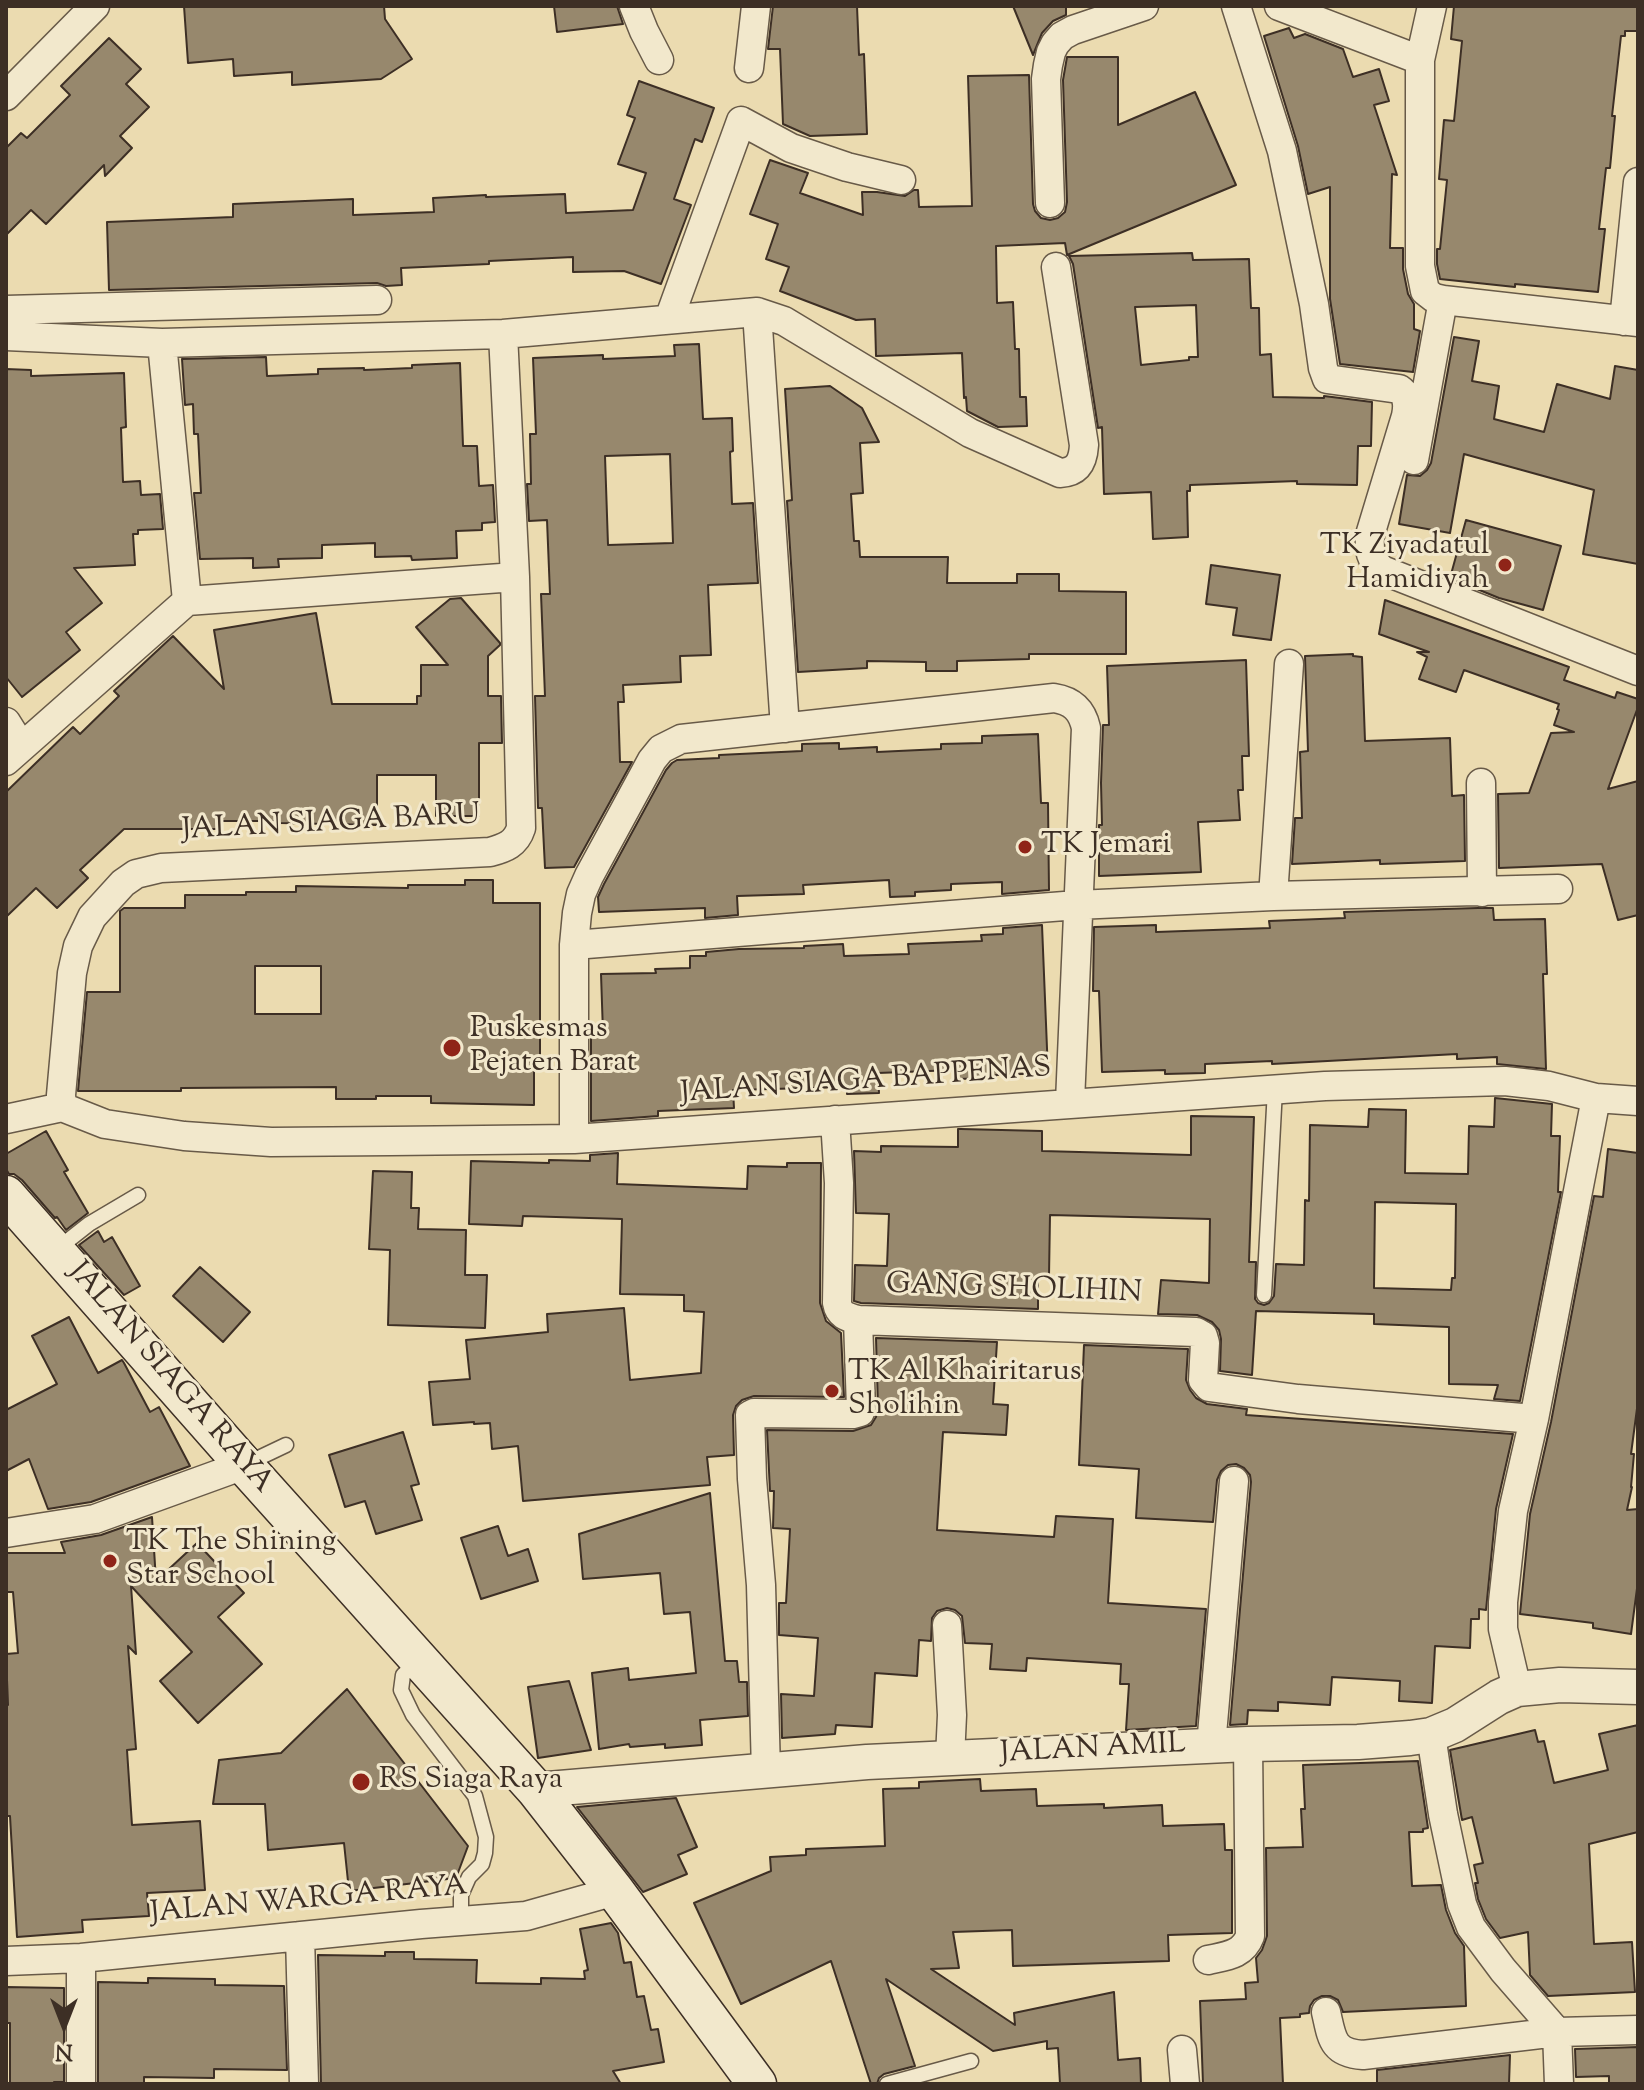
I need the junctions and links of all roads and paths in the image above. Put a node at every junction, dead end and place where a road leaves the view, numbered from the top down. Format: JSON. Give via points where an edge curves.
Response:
{"nodes":[{"id":1,"x":95,"y":6,"type":"edge"},
{"id":2,"x":756,"y":6,"type":"edge"},
{"id":3,"x":1144,"y":6,"type":"edge"},
{"id":4,"x":1236,"y":6,"type":"edge"},
{"id":5,"x":1279,"y":6,"type":"edge"},
{"id":6,"x":1432,"y":6,"type":"edge"},
{"id":7,"x":646,"y":7,"type":"edge"},
{"id":8,"x":659,"y":60,"type":"dead end"},
{"id":9,"x":1420,"y":60,"type":"junction"},
{"id":10,"x":749,"y":68,"type":"dead end"},
{"id":11,"x":6,"y":96,"type":"edge"},
{"id":12,"x":901,"y":180,"type":"dead end"},
{"id":13,"x":1638,"y":182,"type":"edge"},
{"id":14,"x":1050,"y":203,"type":"dead end"},
{"id":15,"x":1056,"y":267,"type":"dead end"},
{"id":16,"x":377,"y":300,"type":"dead end"},
{"id":17,"x":1443,"y":300,"type":"junction"},
{"id":18,"x":6,"y":310,"type":"edge"},
{"id":19,"x":757,"y":312,"type":"junction"},
{"id":20,"x":669,"y":319,"type":"junction"},
{"id":21,"x":1631,"y":321,"type":"edge"},
{"id":22,"x":503,"y":334,"type":"junction"},
{"id":23,"x":6,"y":336,"type":"edge"},
{"id":24,"x":162,"y":343,"type":"junction"},
{"id":25,"x":1414,"y":460,"type":"dead end"},
{"id":26,"x":515,"y":577,"type":"junction"},
{"id":27,"x":187,"y":601,"type":"junction"},
{"id":28,"x":1289,"y":664,"type":"dead end"},
{"id":29,"x":1638,"y":671,"type":"edge"},
{"id":30,"x":6,"y":722,"type":"edge"},
{"id":31,"x":785,"y":728,"type":"junction"},
{"id":32,"x":13,"y":754,"type":"edge"},
{"id":33,"x":1481,"y":783,"type":"dead end"},
{"id":34,"x":1558,"y":889,"type":"dead end"},
{"id":35,"x":1482,"y":892,"type":"junction"},
{"id":36,"x":1273,"y":896,"type":"junction"},
{"id":37,"x":1077,"y":905,"type":"junction"},
{"id":38,"x":574,"y":945,"type":"junction"},
{"id":39,"x":1275,"y":1089,"type":"junction"},
{"id":40,"x":1596,"y":1098,"type":"junction"},
{"id":41,"x":1638,"y":1101,"type":"edge"},
{"id":42,"x":1070,"y":1102,"type":"junction"},
{"id":43,"x":62,"y":1107,"type":"junction"},
{"id":44,"x":6,"y":1119,"type":"edge"},
{"id":45,"x":835,"y":1120,"type":"junction"},
{"id":46,"x":574,"y":1139,"type":"junction"},
{"id":47,"x":138,"y":1195,"type":"dead end"},
{"id":48,"x":7,"y":1199,"type":"edge"},
{"id":49,"x":56,"y":1250,"type":"junction"},
{"id":50,"x":1264,"y":1295,"type":"dead end"},
{"id":51,"x":858,"y":1320,"type":"junction"},
{"id":52,"x":1534,"y":1419,"type":"junction"},
{"id":53,"x":286,"y":1445,"type":"dead end"},
{"id":54,"x":244,"y":1465,"type":"junction"},
{"id":55,"x":1234,"y":1481,"type":"dead end"},
{"id":56,"x":6,"y":1533,"type":"edge"},
{"id":57,"x":947,"y":1625,"type":"dead end"},
{"id":58,"x":420,"y":1660,"type":"junction"},
{"id":59,"x":1638,"y":1687,"type":"edge"},
{"id":60,"x":1517,"y":1689,"type":"junction"},
{"id":61,"x":1431,"y":1735,"type":"junction"},
{"id":62,"x":1248,"y":1744,"type":"junction"},
{"id":63,"x":1211,"y":1746,"type":"junction"},
{"id":64,"x":950,"y":1758,"type":"junction"},
{"id":65,"x":766,"y":1772,"type":"junction"},
{"id":66,"x":536,"y":1790,"type":"junction"},
{"id":67,"x":615,"y":1891,"type":"junction"},
{"id":68,"x":461,"y":1921,"type":"junction"},
{"id":69,"x":300,"y":1936,"type":"junction"},
{"id":70,"x":81,"y":1958,"type":"junction"},
{"id":71,"x":1208,"y":1960,"type":"dead end"},
{"id":72,"x":6,"y":1961,"type":"edge"},
{"id":73,"x":1326,"y":2012,"type":"dead end"},
{"id":74,"x":1638,"y":2030,"type":"edge"},
{"id":75,"x":1557,"y":2032,"type":"junction"},
{"id":76,"x":1182,"y":2050,"type":"dead end"},
{"id":77,"x":971,"y":2061,"type":"dead end"},
{"id":78,"x":81,"y":2084,"type":"edge"},
{"id":79,"x":304,"y":2084,"type":"edge"},
{"id":80,"x":757,"y":2084,"type":"edge"},
{"id":81,"x":887,"y":2084,"type":"edge"},
{"id":82,"x":1185,"y":2084,"type":"edge"},
{"id":83,"x":1559,"y":2084,"type":"edge"}],
"edges":[{"from":1,"to":11,"type":"street"},
{"from":2,"to":10,"type":"street"},
{"from":3,"to":14,"type":"street","via":[[1073,30],[1051,52],[1046,79]]},
{"from":4,"to":29,"type":"street","via":[[1282,151],[1327,379],[1399,389],[1407,400],[1370,535],[1371,558],[1382,570]]},
{"from":5,"to":9,"type":"street"},
{"from":6,"to":9,"type":"street"},
{"from":7,"to":8,"type":"street","via":[[639,22]]},
{"from":9,"to":17,"type":"street","via":[[1422,281],[1425,291]]},
{"from":12,"to":20,"type":"street","via":[[791,148],[741,121]]},
{"from":13,"to":21,"type":"street"},
{"from":15,"to":19,"type":"street","via":[[1084,445],[1079,466],[1067,472],[970,433],[784,321]]},
{"from":16,"to":18,"type":"street"},
{"from":17,"to":21,"type":"street"},
{"from":17,"to":25,"type":"street"},
{"from":19,"to":20,"type":"street"},
{"from":19,"to":31,"type":"street"},
{"from":20,"to":22,"type":"street"},
{"from":22,"to":24,"type":"street"},
{"from":22,"to":26,"type":"street","name":"JALAN SIAGA BARU"},
{"from":23,"to":24,"type":"street"},
{"from":24,"to":27,"type":"street"},
{"from":26,"to":27,"type":"street"},
{"from":26,"to":43,"type":"street","name":"JALAN SIAGA BARU","via":[[521,828],[512,844],[490,852],[161,868],[136,874],[92,917],[78,946]]},
{"from":27,"to":32,"type":"street"},
{"from":28,"to":36,"type":"street"},
{"from":30,"to":32,"type":"street"},
{"from":31,"to":37,"type":"street","via":[[1054,698],[1070,702],[1086,728]]},
{"from":31,"to":38,"type":"street","via":[[681,739],[661,749],[581,894]]},
{"from":33,"to":35,"type":"street"},
{"from":34,"to":35,"type":"street"},
{"from":35,"to":36,"type":"street"},
{"from":36,"to":37,"type":"street"},
{"from":37,"to":38,"type":"street"},
{"from":37,"to":42,"type":"street"},
{"from":38,"to":46,"type":"street"},
{"from":39,"to":40,"type":"street","name":"JALAN SIAGA BAPPENAS","via":[[1505,1081]]},
{"from":39,"to":42,"type":"street","name":"JALAN SIAGA BAPPENAS"},
{"from":39,"to":50,"type":"lane"},
{"from":40,"to":41,"type":"street","name":"JALAN SIAGA BAPPENAS"},
{"from":40,"to":52,"type":"street"},
{"from":42,"to":45,"type":"street","name":"JALAN SIAGA BAPPENAS"},
{"from":43,"to":44,"type":"street"},
{"from":43,"to":46,"type":"street","name":"JALAN SIAGA BAPPENAS","via":[[105,1124],[271,1142]]},
{"from":45,"to":46,"type":"street","name":"JALAN SIAGA BAPPENAS"},
{"from":45,"to":51,"type":"street","via":[[837,1303],[839,1311]]},
{"from":47,"to":49,"type":"lane"},
{"from":48,"to":49,"type":"main road","name":"JALAN SIAGA RAYA"},
{"from":49,"to":54,"type":"main road","name":"JALAN SIAGA RAYA"},
{"from":51,"to":52,"type":"street","name":"GANG SHOLIHIN","via":[[1196,1332],[1205,1343],[1203,1380],[1209,1387]]},
{"from":51,"to":65,"type":"street","name":"GANG SHOLIHIN","via":[[860,1412],[754,1413],[750,1418]]},
{"from":52,"to":60,"type":"street","via":[[1513,1511],[1503,1602],[1503,1629]]},
{"from":53,"to":54,"type":"lane"},
{"from":54,"to":56,"type":"street","via":[[95,1519]]},
{"from":54,"to":58,"type":"main road","name":"JALAN SIAGA RAYA"},
{"from":55,"to":63,"type":"street"},
{"from":57,"to":64,"type":"street"},
{"from":58,"to":66,"type":"main road","name":"JALAN SIAGA RAYA"},
{"from":58,"to":68,"type":"lane","via":[[403,1675],[401,1690],[413,1715],[475,1796],[486,1837],[482,1864],[461,1895]]},
{"from":59,"to":60,"type":"street","name":"JALAN AMIL"},
{"from":60,"to":61,"type":"street","name":"JALAN AMIL"},
{"from":61,"to":62,"type":"street","name":"JALAN AMIL"},
{"from":61,"to":75,"type":"street","via":[[1453,1862],[1471,1927]]},
{"from":62,"to":63,"type":"street","name":"JALAN AMIL"},
{"from":62,"to":71,"type":"street","via":[[1250,1936],[1241,1950]]},
{"from":63,"to":64,"type":"street","name":"JALAN AMIL"},
{"from":64,"to":65,"type":"street","name":"JALAN AMIL"},
{"from":65,"to":66,"type":"street","name":"JALAN AMIL"},
{"from":66,"to":67,"type":"main road","name":"JALAN SIAGA RAYA"},
{"from":67,"to":68,"type":"street","name":"JALAN WARGA RAYA","via":[[526,1916]]},
{"from":67,"to":80,"type":"main road","name":"JALAN SIAGA RAYA"},
{"from":68,"to":69,"type":"street","name":"JALAN WARGA RAYA"},
{"from":69,"to":70,"type":"street","name":"JALAN WARGA RAYA"},
{"from":69,"to":79,"type":"street"},
{"from":70,"to":72,"type":"street","name":"JALAN WARGA RAYA"},
{"from":70,"to":78,"type":"street"},
{"from":73,"to":75,"type":"street","via":[[1336,2044],[1349,2054]]},
{"from":74,"to":75,"type":"street"},
{"from":75,"to":83,"type":"street"},
{"from":76,"to":82,"type":"street"},
{"from":77,"to":81,"type":"lane"}]}
